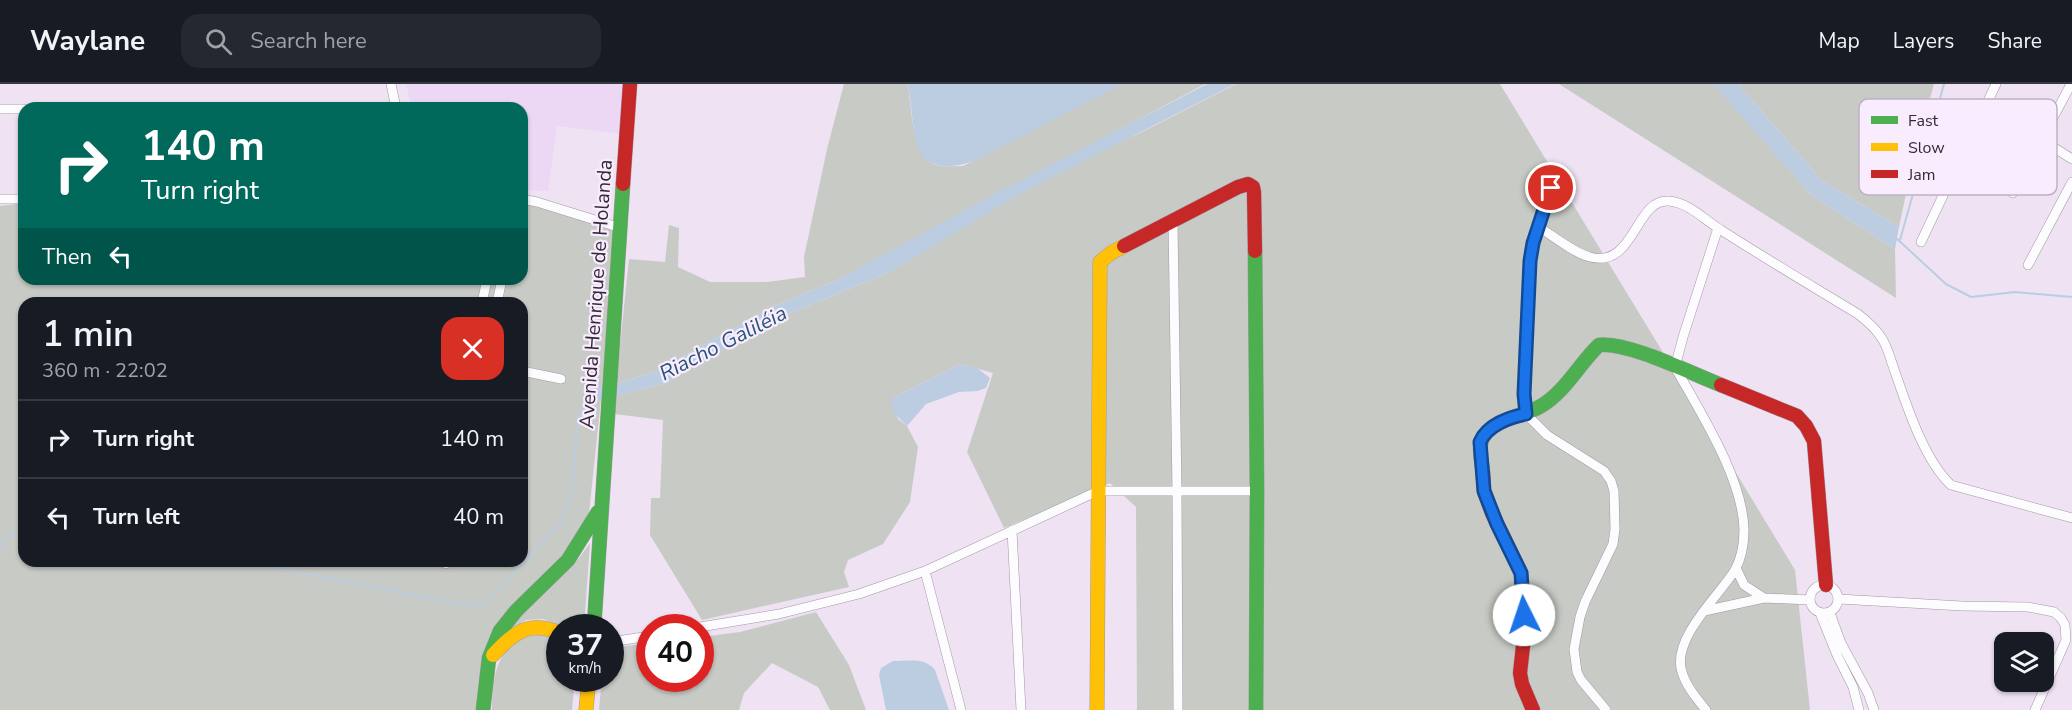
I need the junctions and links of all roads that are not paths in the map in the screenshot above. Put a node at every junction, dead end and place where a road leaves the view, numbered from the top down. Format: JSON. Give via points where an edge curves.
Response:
{"nodes":[{"id":1,"x":391,"y":84,"type":"edge"},
{"id":2,"x":630,"y":84,"type":"edge"},
{"id":3,"x":1996,"y":84,"type":"edge"},
{"id":4,"x":2071,"y":84,"type":"edge"},
{"id":5,"x":1989,"y":99,"type":"edge"},
{"id":6,"x":395,"y":102,"type":"edge"},
{"id":7,"x":18,"y":109,"type":"edge"},
{"id":8,"x":0,"y":110,"type":"edge"},
{"id":9,"x":2057,"y":111,"type":"edge"},
{"id":10,"x":2057,"y":150,"type":"edge"},
{"id":11,"x":2072,"y":159,"type":"edge"},
{"id":12,"x":2072,"y":182,"type":"edge"},
{"id":13,"x":1551,"y":188,"type":"dead end"},
{"id":14,"x":1943,"y":195,"type":"edge"},
{"id":15,"x":0,"y":199,"type":"edge"},
{"id":16,"x":18,"y":199,"type":"edge"},
{"id":17,"x":528,"y":200,"type":"edge"},
{"id":18,"x":1173,"y":222,"type":"junction"},
{"id":19,"x":1539,"y":227,"type":"junction"},
{"id":20,"x":621,"y":228,"type":"junction"},
{"id":21,"x":1718,"y":228,"type":"junction"},
{"id":22,"x":1921,"y":242,"type":"dead end"},
{"id":23,"x":2028,"y":265,"type":"dead end"},
{"id":24,"x":1675,"y":367,"type":"junction"},
{"id":25,"x":528,"y":372,"type":"edge"},
{"id":26,"x":561,"y":379,"type":"dead end"},
{"id":27,"x":1526,"y":414,"type":"junction"},
{"id":28,"x":1098,"y":491,"type":"junction"},
{"id":29,"x":1178,"y":492,"type":"junction"},
{"id":30,"x":1257,"y":492,"type":"junction"},
{"id":31,"x":601,"y":506,"type":"junction"},
{"id":32,"x":2072,"y":518,"type":"edge"},
{"id":33,"x":1012,"y":530,"type":"junction"},
{"id":34,"x":1736,"y":568,"type":"junction"},
{"id":35,"x":925,"y":571,"type":"junction"},
{"id":36,"x":1826,"y":585,"type":"junction"},
{"id":37,"x":1764,"y":598,"type":"junction"},
{"id":38,"x":1839,"y":599,"type":"junction"},
{"id":39,"x":1810,"y":600,"type":"junction"},
{"id":40,"x":1704,"y":611,"type":"junction"},
{"id":41,"x":1825,"y":613,"type":"junction"},
{"id":42,"x":595,"y":614,"type":"edge"},
{"id":43,"x":714,"y":625,"type":"edge"},
{"id":44,"x":546,"y":629,"type":"edge"},
{"id":45,"x":489,"y":660,"type":"junction"},
{"id":46,"x":483,"y":710,"type":"edge"},
{"id":47,"x":962,"y":710,"type":"edge"},
{"id":48,"x":1021,"y":710,"type":"edge"},
{"id":49,"x":1097,"y":710,"type":"edge"},
{"id":50,"x":1178,"y":710,"type":"edge"},
{"id":51,"x":1256,"y":710,"type":"edge"},
{"id":52,"x":1533,"y":710,"type":"edge"},
{"id":53,"x":1606,"y":710,"type":"edge"},
{"id":54,"x":1706,"y":710,"type":"edge"},
{"id":55,"x":1859,"y":710,"type":"edge"},
{"id":56,"x":1874,"y":710,"type":"edge"},
{"id":57,"x":2035,"y":710,"type":"edge"}],
"edges":[{"from":1,"to":6,"type":"street"},
{"from":2,"to":20,"type":"street","name":"Avenida Henrique de Holanda"},
{"from":3,"to":5,"type":"street"},
{"from":4,"to":9,"type":"street"},
{"from":7,"to":8,"type":"street"},
{"from":10,"to":11,"type":"street"},
{"from":12,"to":23,"type":"street"},
{"from":13,"to":19,"type":"street"},
{"from":14,"to":22,"type":"street"},
{"from":15,"to":16,"type":"street"},
{"from":17,"to":20,"type":"street"},
{"from":18,"to":28,"type":"street","via":[[1111,252],[1100,262]]},
{"from":18,"to":29,"type":"street"},
{"from":18,"to":30,"type":"street","via":[[1238,187],[1248,184],[1252,188]]},
{"from":19,"to":21,"type":"street","via":[[1587,257],[1601,259],[1619,252],[1654,205],[1665,201],[1680,203]]},
{"from":19,"to":27,"type":"street","via":[[1529,273]]},
{"from":20,"to":31,"type":"street","name":"Avenida Henrique de Holanda"},
{"from":21,"to":24,"type":"street"},
{"from":21,"to":32,"type":"street","via":[[1873,327],[1883,339],[1927,452],[1940,475],[1951,485]]},
{"from":24,"to":27,"type":"street","via":[[1630,349],[1599,345],[1545,404]]},
{"from":24,"to":34,"type":"street","via":[[1715,439],[1737,494],[1744,531]]},
{"from":24,"to":36,"type":"street","via":[[1797,416],[1806,426],[1814,441]]},
{"from":25,"to":26,"type":"street"},
{"from":27,"to":52,"type":"street","via":[[1510,417],[1482,436],[1480,459],[1484,491],[1521,573],[1525,628],[1520,673]]},
{"from":27,"to":53,"type":"street","via":[[1547,435],[1604,471],[1614,491],[1612,544],[1585,602],[1574,649],[1581,680]]},
{"from":28,"to":29,"type":"street"},
{"from":28,"to":33,"type":"street"},
{"from":28,"to":49,"type":"street"},
{"from":29,"to":30,"type":"street"},
{"from":29,"to":50,"type":"street"},
{"from":30,"to":51,"type":"street"},
{"from":31,"to":42,"type":"street","name":"Avenida Henrique de Holanda"},
{"from":31,"to":45,"type":"street","name":"Avenida Henrique de Holanda","via":[[565,564],[502,628]]},
{"from":33,"to":35,"type":"street"},
{"from":33,"to":48,"type":"street"},
{"from":34,"to":37,"type":"street","via":[[1744,585]]},
{"from":34,"to":40,"type":"street"},
{"from":35,"to":43,"type":"street","via":[[848,597]]},
{"from":35,"to":47,"type":"street"},
{"from":36,"to":38,"type":"street","via":[[1836,591]]},
{"from":36,"to":39,"type":"street","via":[[1815,588]]},
{"from":37,"to":39,"type":"street"},
{"from":37,"to":40,"type":"street"},
{"from":38,"to":41,"type":"street","via":[[1837,607]]},
{"from":38,"to":57,"type":"street","via":[[2054,612],[2065,625],[2066,640]]},
{"from":39,"to":41,"type":"street","via":[[1813,608]]},
{"from":40,"to":54,"type":"street","via":[[1680,654],[1681,671]]},
{"from":41,"to":55,"type":"street"},
{"from":41,"to":56,"type":"street"},
{"from":44,"to":45,"type":"street","via":[[531,627],[513,634]]},
{"from":45,"to":46,"type":"street","name":"Avenida Henrique de Holanda"}]}
